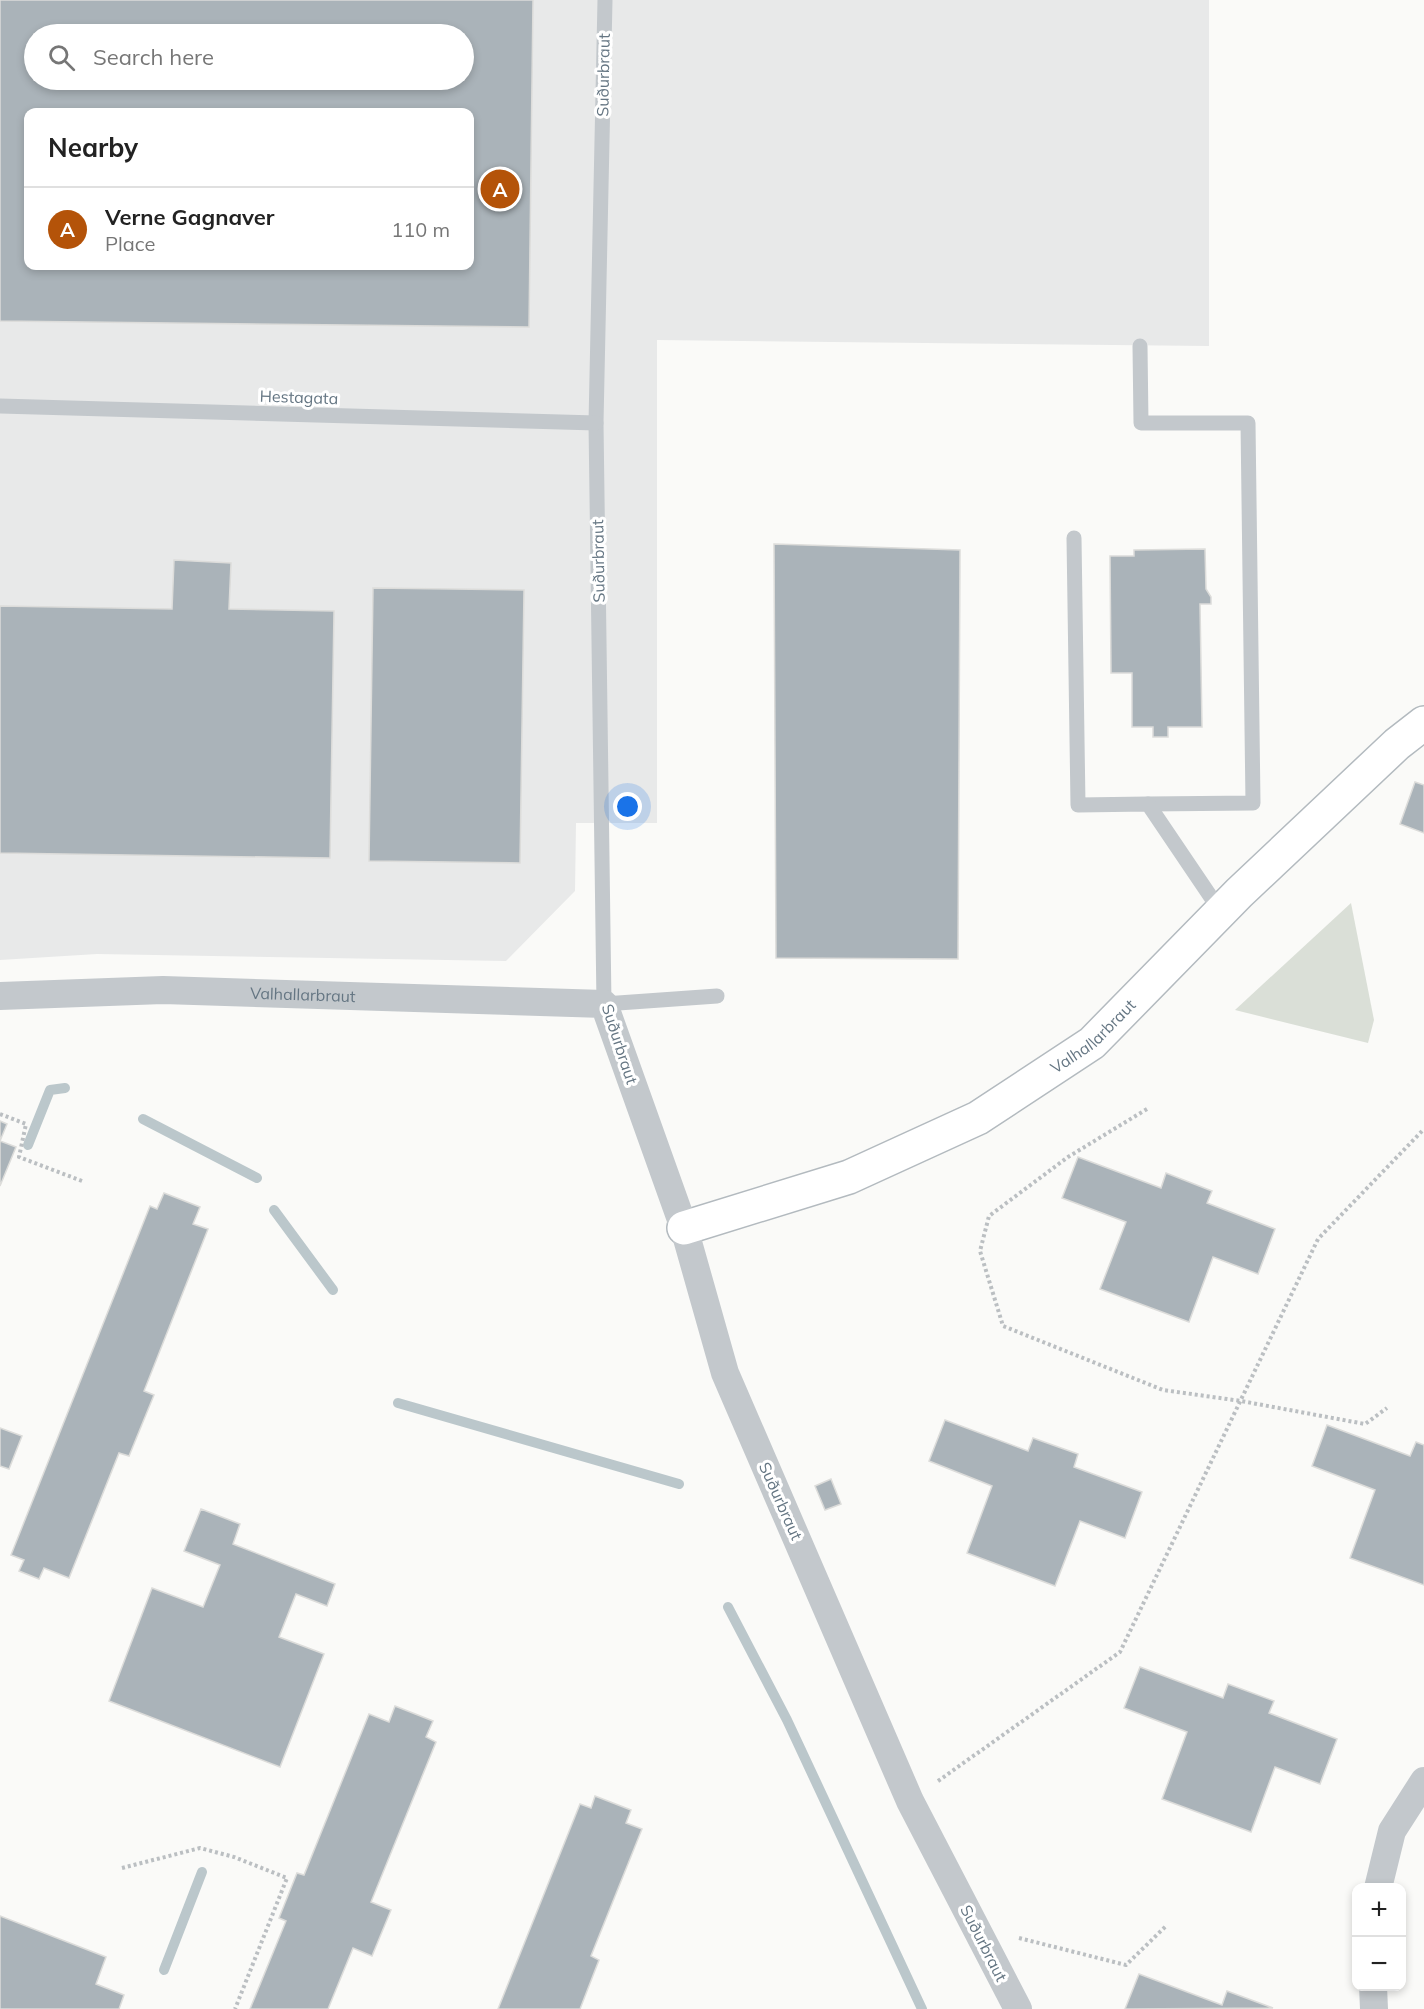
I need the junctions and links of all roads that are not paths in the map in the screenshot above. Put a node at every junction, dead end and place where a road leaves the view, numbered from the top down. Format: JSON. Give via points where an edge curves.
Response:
{"nodes":[{"id":1,"x":604,"y":0,"type":"edge"},
{"id":2,"x":1140,"y":346,"type":"dead end"},
{"id":3,"x":0,"y":406,"type":"edge"},
{"id":4,"x":596,"y":423,"type":"junction"},
{"id":5,"x":1074,"y":538,"type":"dead end"},
{"id":6,"x":1424,"y":723,"type":"edge"},
{"id":7,"x":1148,"y":804,"type":"junction"},
{"id":8,"x":1221,"y":912,"type":"junction"},
{"id":9,"x":0,"y":996,"type":"edge"},
{"id":10,"x":717,"y":996,"type":"dead end"},
{"id":11,"x":604,"y":1004,"type":"junction"},
{"id":12,"x":684,"y":1228,"type":"junction"},
{"id":13,"x":1424,"y":1781,"type":"edge"},
{"id":14,"x":1379,"y":1883,"type":"edge"},
{"id":15,"x":1373,"y":1991,"type":"edge"},
{"id":16,"x":1018,"y":2009,"type":"edge"},
{"id":17,"x":1374,"y":2009,"type":"edge"}],
"edges":[{"from":1,"to":4,"type":"lane","name":"Suðurbraut"},
{"from":2,"to":7,"type":"lane","via":[[1141,423],[1248,423],[1253,803]]},
{"from":3,"to":4,"type":"lane","name":"Hestagata"},
{"from":4,"to":11,"type":"lane","name":"Suðurbraut"},
{"from":5,"to":7,"type":"lane","via":[[1078,805]]},
{"from":6,"to":8,"type":"street","name":"Valhallarbraut","via":[[1397,744]]},
{"from":7,"to":8,"type":"lane"},
{"from":8,"to":12,"type":"street","name":"Valhallarbraut","via":[[1092,1043],[978,1118],[849,1177]]},
{"from":9,"to":11,"type":"street","name":"Valhallarbraut","via":[[163,990]]},
{"from":10,"to":11,"type":"lane"},
{"from":11,"to":12,"type":"street","name":"Suðurbraut"},
{"from":12,"to":16,"type":"street","name":"Suðurbraut","via":[[725,1373],[910,1801]]},
{"from":13,"to":14,"type":"street","via":[[1392,1831]]},
{"from":15,"to":17,"type":"street"}]}
